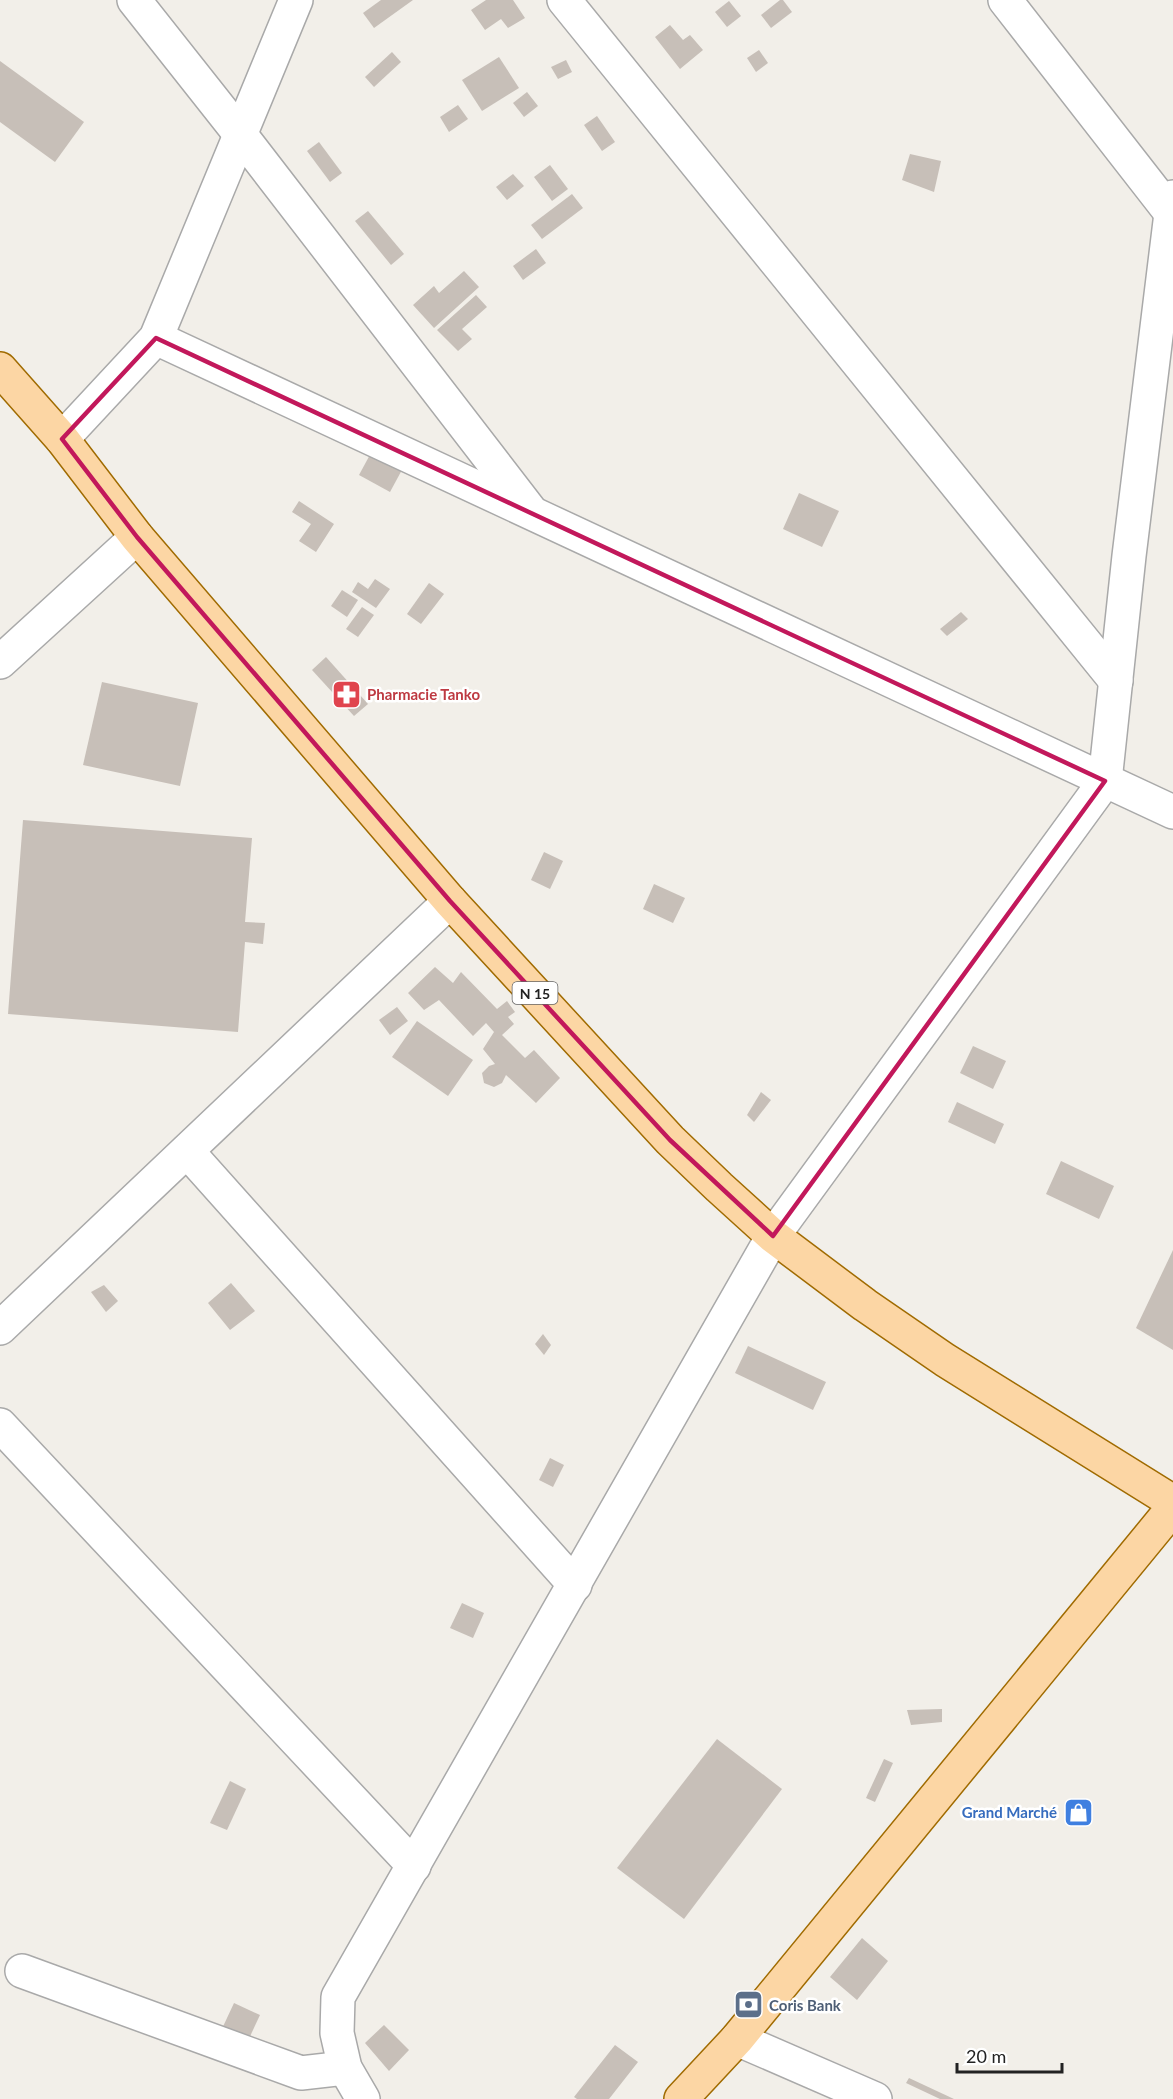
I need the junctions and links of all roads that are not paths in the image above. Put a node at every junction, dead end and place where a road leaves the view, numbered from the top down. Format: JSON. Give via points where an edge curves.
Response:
{"nodes":[{"id":1,"x":134,"y":0,"type":"edge"},
{"id":2,"x":296,"y":0,"type":"edge"},
{"id":3,"x":564,"y":0,"type":"edge"},
{"id":4,"x":1005,"y":0,"type":"edge"},
{"id":5,"x":240,"y":134,"type":"junction"},
{"id":6,"x":1172,"y":205,"type":"edge"},
{"id":7,"x":156,"y":338,"type":"junction"},
{"id":8,"x":0,"y":369,"type":"edge"},
{"id":9,"x":62,"y":439,"type":"junction"},
{"id":10,"x":532,"y":513,"type":"junction"},
{"id":11,"x":137,"y":537,"type":"junction"},
{"id":12,"x":0,"y":662,"type":"edge"},
{"id":13,"x":1116,"y":681,"type":"junction"},
{"id":14,"x":1105,"y":781,"type":"junction"},
{"id":15,"x":1173,"y":812,"type":"edge"},
{"id":16,"x":450,"y":901,"type":"junction"},
{"id":17,"x":187,"y":1150,"type":"junction"},
{"id":18,"x":774,"y":1236,"type":"junction"},
{"id":19,"x":0,"y":1328,"type":"edge"},
{"id":20,"x":0,"y":1425,"type":"edge"},
{"id":21,"x":1173,"y":1502,"type":"edge"},
{"id":22,"x":1173,"y":1508,"type":"edge"},
{"id":23,"x":575,"y":1585,"type":"junction"},
{"id":24,"x":414,"y":1866,"type":"junction"},
{"id":25,"x":22,"y":1971,"type":"dead end"},
{"id":26,"x":737,"y":2039,"type":"junction"},
{"id":27,"x":345,"y":2068,"type":"junction"},
{"id":28,"x":363,"y":2099,"type":"edge"},
{"id":29,"x":681,"y":2099,"type":"edge"},
{"id":30,"x":875,"y":2099,"type":"edge"}],
"edges":[{"from":1,"to":5,"type":"street"},
{"from":2,"to":5,"type":"street"},
{"from":3,"to":13,"type":"street"},
{"from":4,"to":6,"type":"street"},
{"from":5,"to":7,"type":"street"},
{"from":5,"to":10,"type":"street"},
{"from":6,"to":13,"type":"street"},
{"from":7,"to":9,"type":"street"},
{"from":7,"to":10,"type":"street"},
{"from":8,"to":9,"type":"main road","number":"N 15"},
{"from":9,"to":11,"type":"main road","number":"N 15"},
{"from":10,"to":14,"type":"street"},
{"from":11,"to":12,"type":"street"},
{"from":11,"to":16,"type":"main road","number":"N 15"},
{"from":13,"to":14,"type":"street"},
{"from":14,"to":15,"type":"street"},
{"from":14,"to":18,"type":"street"},
{"from":16,"to":17,"type":"street"},
{"from":16,"to":18,"type":"main road","number":"N 15","via":[[670,1140]]},
{"from":17,"to":19,"type":"street"},
{"from":17,"to":23,"type":"street"},
{"from":18,"to":21,"type":"main road","number":"N 15","via":[[945,1360]]},
{"from":18,"to":23,"type":"street"},
{"from":20,"to":24,"type":"street"},
{"from":22,"to":26,"type":"main road"},
{"from":23,"to":24,"type":"street"},
{"from":24,"to":27,"type":"street","via":[[338,1997],[337,2033]]},
{"from":25,"to":27,"type":"street","via":[[301,2073]]},
{"from":26,"to":29,"type":"main road"},
{"from":26,"to":30,"type":"street"},
{"from":27,"to":28,"type":"street"}]}
